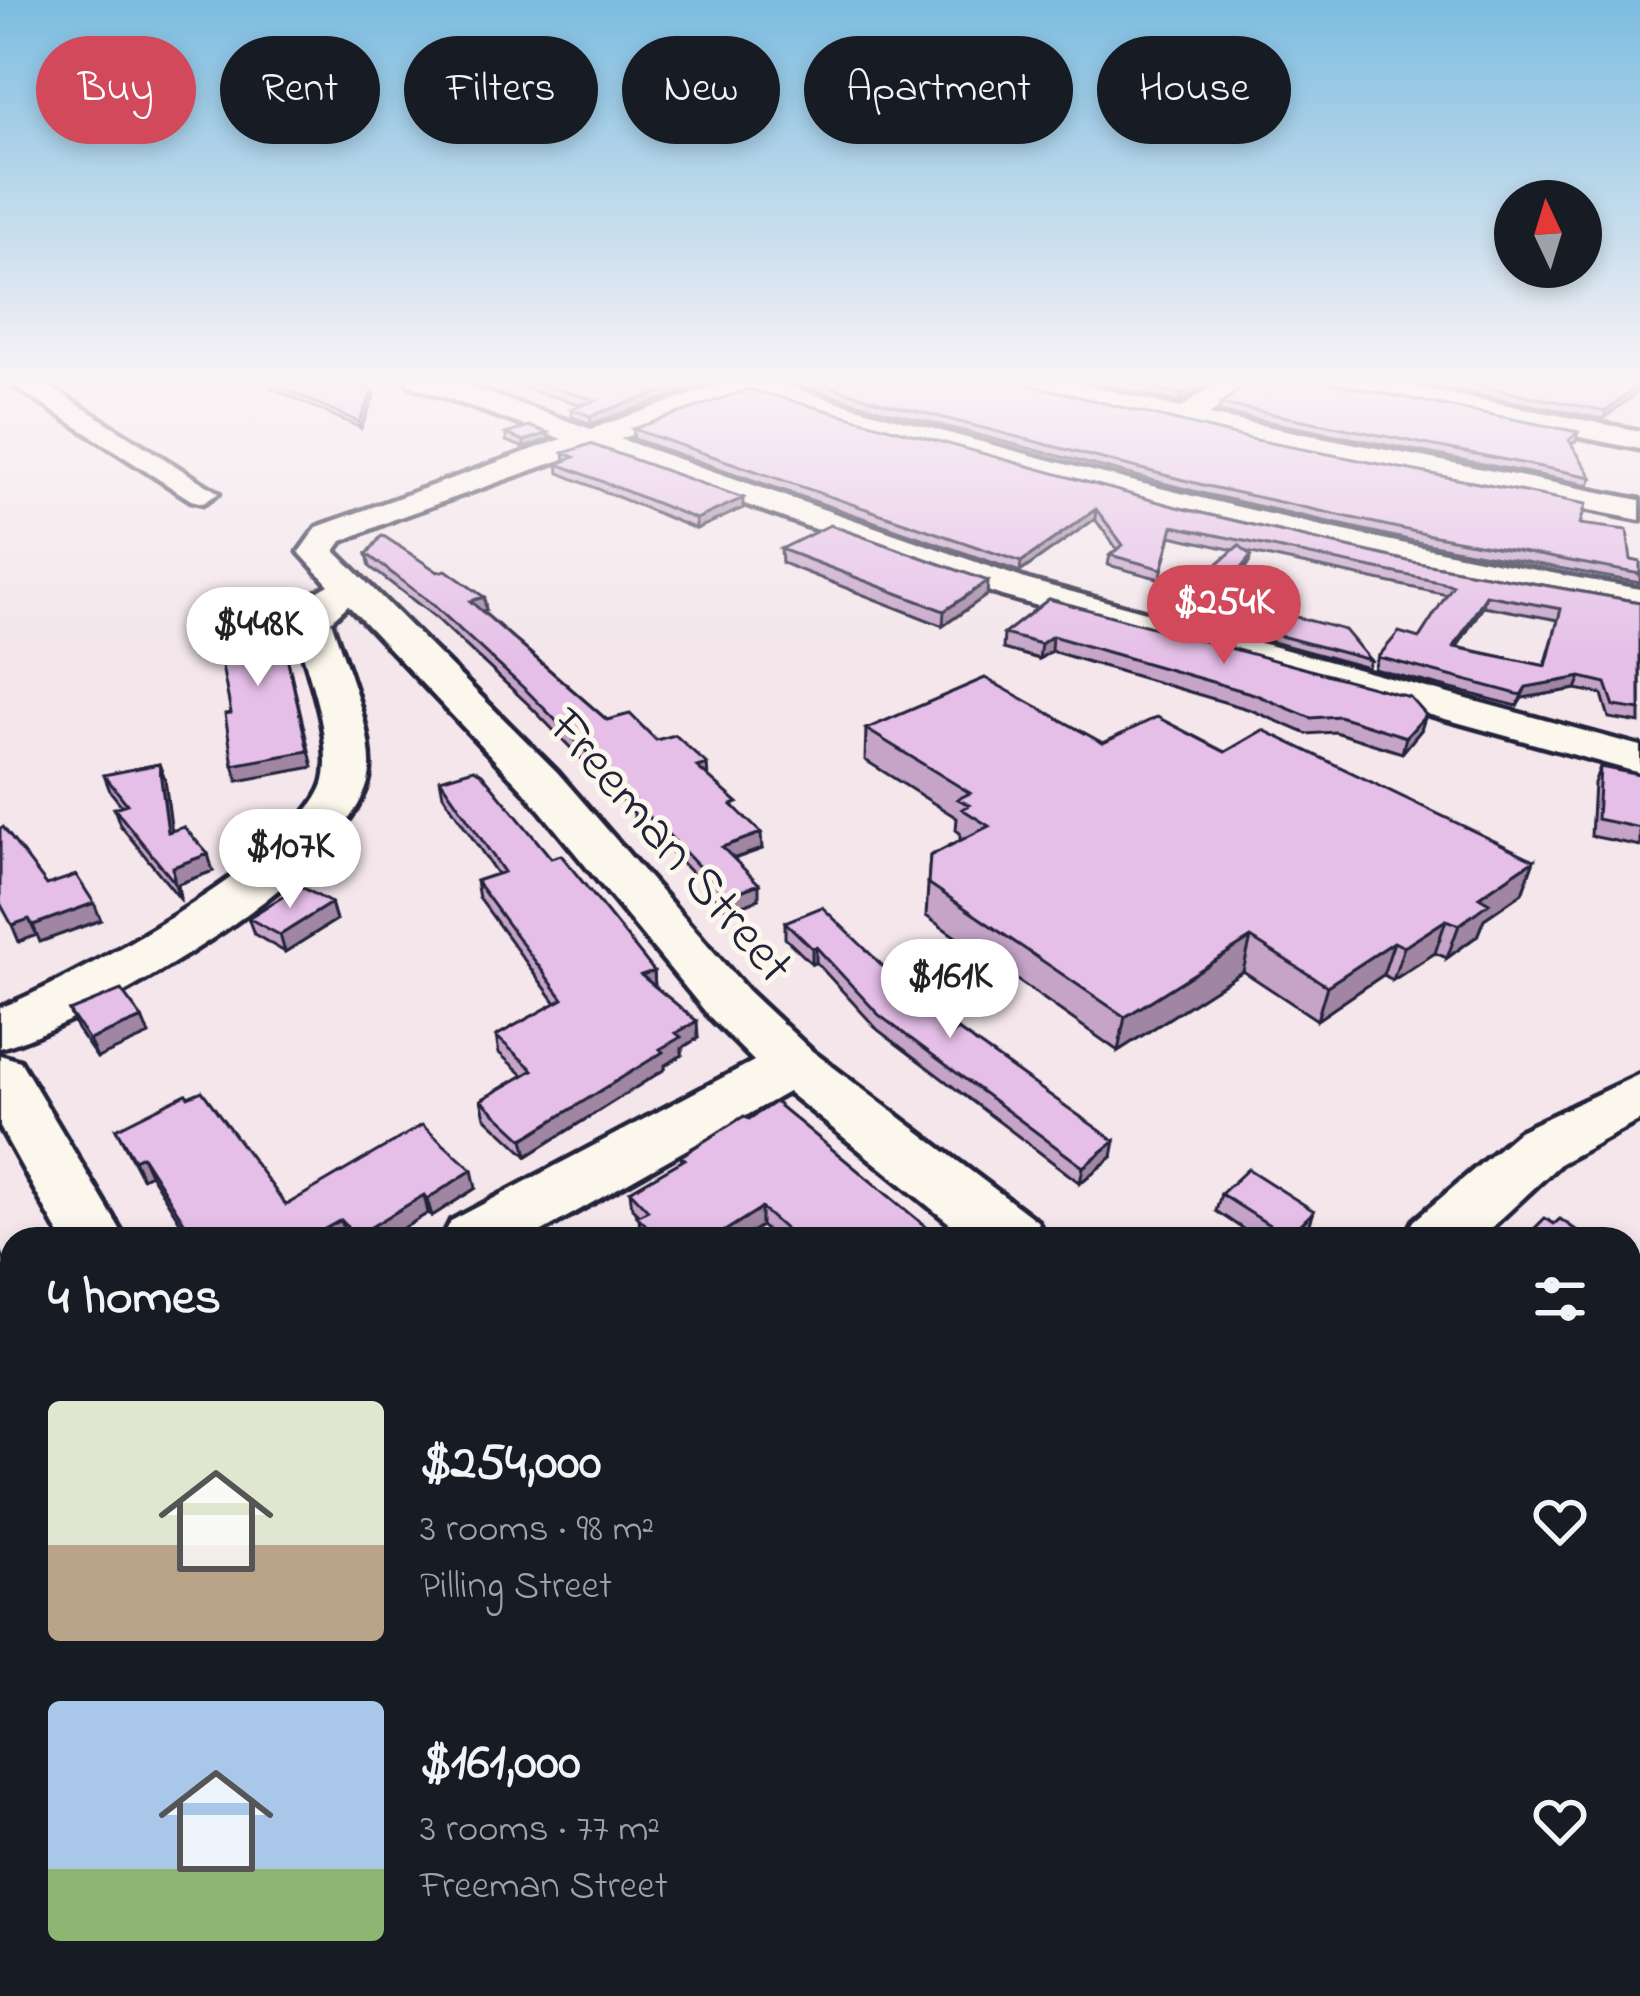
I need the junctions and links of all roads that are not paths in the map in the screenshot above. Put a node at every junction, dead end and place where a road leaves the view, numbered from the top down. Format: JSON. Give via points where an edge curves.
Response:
{"nodes":[{"id":1,"x":169,"y":472,"type":"edge"},
{"id":2,"x":499,"y":472,"type":"edge"},
{"id":3,"x":678,"y":472,"type":"edge"},
{"id":4,"x":1053,"y":472,"type":"edge"},
{"id":5,"x":1451,"y":472,"type":"edge"},
{"id":6,"x":203,"y":493,"type":"dead end"},
{"id":7,"x":1640,"y":510,"type":"edge"},
{"id":8,"x":333,"y":570,"type":"junction"},
{"id":9,"x":1640,"y":600,"type":"edge"},
{"id":10,"x":1640,"y":760,"type":"edge"},
{"id":11,"x":0,"y":1029,"type":"edge"},
{"id":12,"x":792,"y":1064,"type":"junction"},
{"id":13,"x":0,"y":1075,"type":"edge"},
{"id":14,"x":1640,"y":1095,"type":"edge"},
{"id":15,"x":87,"y":1227,"type":"edge"},
{"id":16,"x":496,"y":1227,"type":"edge"},
{"id":17,"x":999,"y":1227,"type":"edge"},
{"id":18,"x":1450,"y":1227,"type":"edge"}],
"edges":[{"from":1,"to":6,"type":"street"},
{"from":2,"to":8,"type":"street","via":[[328,534]]},
{"from":3,"to":10,"type":"street","via":[[1015,588]]},
{"from":4,"to":9,"type":"street","via":[[1451,567]]},
{"from":5,"to":7,"type":"street"},
{"from":8,"to":11,"type":"street","via":[[312,621],[347,781],[332,814],[276,863],[99,986]]},
{"from":8,"to":12,"type":"street","name":"Freeman Street","via":[[477,713],[728,1004]]},
{"from":12,"to":16,"type":"street"},
{"from":12,"to":17,"type":"street","name":"Freeman Street"},
{"from":13,"to":15,"type":"street"},
{"from":14,"to":18,"type":"street","via":[[1540,1147]]}]}
